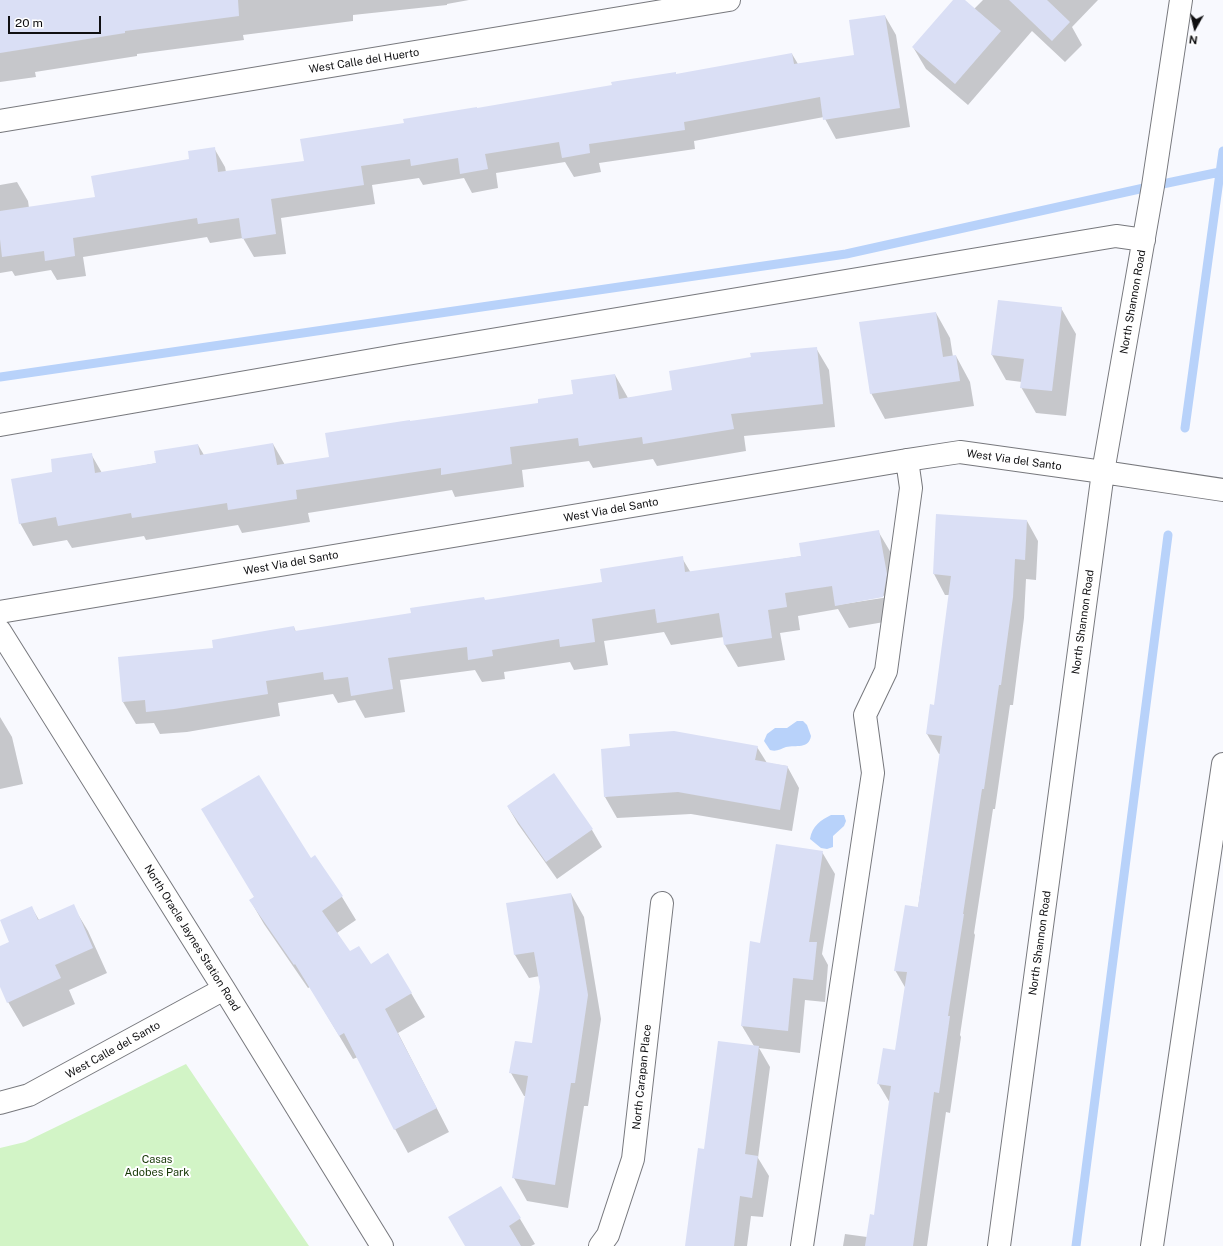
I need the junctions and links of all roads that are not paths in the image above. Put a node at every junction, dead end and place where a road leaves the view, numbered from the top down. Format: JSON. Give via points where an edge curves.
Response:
{"nodes":[{"id":1,"x":729,"y":0,"type":"edge"},
{"id":2,"x":1181,"y":0,"type":"edge"},
{"id":3,"x":0,"y":121,"type":"edge"},
{"id":4,"x":1144,"y":240,"type":"junction"},
{"id":5,"x":0,"y":425,"type":"edge"},
{"id":6,"x":907,"y":460,"type":"junction"},
{"id":7,"x":1103,"y":472,"type":"junction"},
{"id":8,"x":1223,"y":490,"type":"edge"},
{"id":9,"x":0,"y":612,"type":"edge"},
{"id":10,"x":0,"y":631,"type":"edge"},
{"id":11,"x":1223,"y":764,"type":"edge"},
{"id":12,"x":662,"y":903,"type":"dead end"},
{"id":13,"x":224,"y":989,"type":"junction"},
{"id":14,"x":0,"y":1103,"type":"edge"},
{"id":15,"x":382,"y":1246,"type":"edge"},
{"id":16,"x":600,"y":1246,"type":"edge"},
{"id":17,"x":802,"y":1246,"type":"edge"},
{"id":18,"x":999,"y":1246,"type":"edge"},
{"id":19,"x":1152,"y":1246,"type":"edge"}],
"edges":[{"from":1,"to":3,"type":"street","name":"West Calle del Huerto"},
{"from":2,"to":4,"type":"street","name":"North Shannon Road"},
{"from":4,"to":5,"type":"street","via":[[1116,236],[401,355]]},
{"from":4,"to":7,"type":"street","name":"North Shannon Road"},
{"from":6,"to":7,"type":"street","name":"West Via del Santo","via":[[960,452]]},
{"from":6,"to":9,"type":"street","name":"West Via del Santo"},
{"from":6,"to":17,"type":"street","via":[[911,488],[886,671],[864,715],[873,773]]},
{"from":7,"to":8,"type":"street","name":"West Via del Santo"},
{"from":7,"to":18,"type":"street","name":"North Shannon Road"},
{"from":10,"to":13,"type":"street","name":"North Oracle Jaynes Station Road"},
{"from":11,"to":19,"type":"street"},
{"from":12,"to":16,"type":"street","name":"North Carapan Place","via":[[633,1159],[608,1235]]},
{"from":13,"to":14,"type":"street","name":"West Calle del Santo","via":[[29,1096]]},
{"from":13,"to":15,"type":"street","name":"North Oracle Jaynes Station Road"}]}
